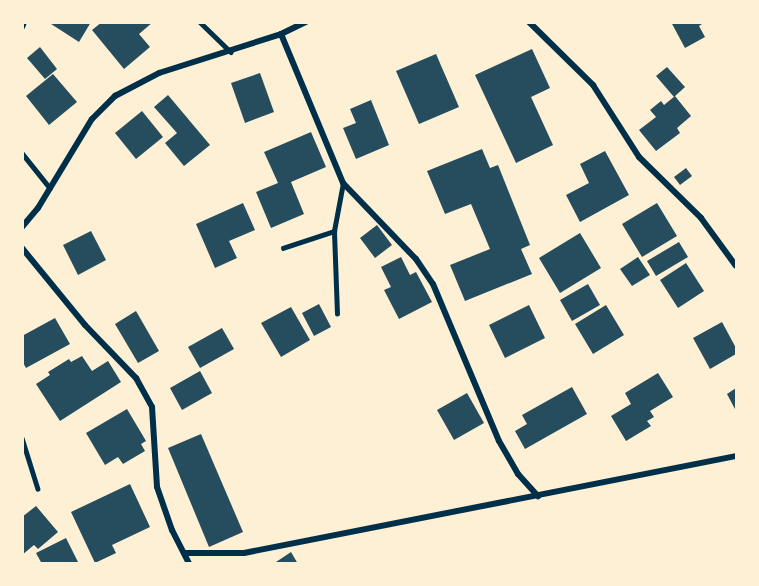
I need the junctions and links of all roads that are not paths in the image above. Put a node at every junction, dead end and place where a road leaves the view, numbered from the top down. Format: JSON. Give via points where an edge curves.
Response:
{"nodes":[{"id":1,"x":200,"y":22,"type":"edge"},
{"id":2,"x":306,"y":22,"type":"edge"},
{"id":3,"x":528,"y":22,"type":"edge"},
{"id":4,"x":281,"y":34,"type":"junction"},
{"id":5,"x":231,"y":52,"type":"junction"},
{"id":6,"x":22,"y":153,"type":"edge"},
{"id":7,"x":343,"y":183,"type":"junction"},
{"id":8,"x":50,"y":188,"type":"junction"},
{"id":9,"x":22,"y":226,"type":"edge"},
{"id":10,"x":334,"y":231,"type":"junction"},
{"id":11,"x":22,"y":248,"type":"edge"},
{"id":12,"x":283,"y":248,"type":"dead end"},
{"id":13,"x":736,"y":266,"type":"edge"},
{"id":14,"x":337,"y":314,"type":"dead end"},
{"id":15,"x":22,"y":438,"type":"edge"},
{"id":16,"x":736,"y":456,"type":"edge"},
{"id":17,"x":38,"y":489,"type":"dead end"},
{"id":18,"x":538,"y":496,"type":"junction"},
{"id":19,"x":184,"y":553,"type":"junction"},
{"id":20,"x":189,"y":564,"type":"edge"}],
"edges":[{"from":1,"to":5,"type":"lane"},
{"from":2,"to":4,"type":"street"},
{"from":3,"to":13,"type":"street","via":[[593,85],[639,157],[701,218]]},
{"from":4,"to":5,"type":"street"},
{"from":4,"to":7,"type":"street"},
{"from":5,"to":8,"type":"street","via":[[159,73],[115,96],[92,119]]},
{"from":6,"to":8,"type":"lane"},
{"from":7,"to":10,"type":"lane"},
{"from":7,"to":18,"type":"street","via":[[416,259],[433,284],[499,441],[518,474]]},
{"from":8,"to":9,"type":"street"},
{"from":10,"to":12,"type":"lane"},
{"from":10,"to":14,"type":"lane"},
{"from":11,"to":19,"type":"street","via":[[84,325],[136,378],[152,407],[157,487]]},
{"from":15,"to":17,"type":"lane"},
{"from":16,"to":18,"type":"street"},
{"from":18,"to":19,"type":"street","via":[[244,553]]},
{"from":19,"to":20,"type":"street"}]}
